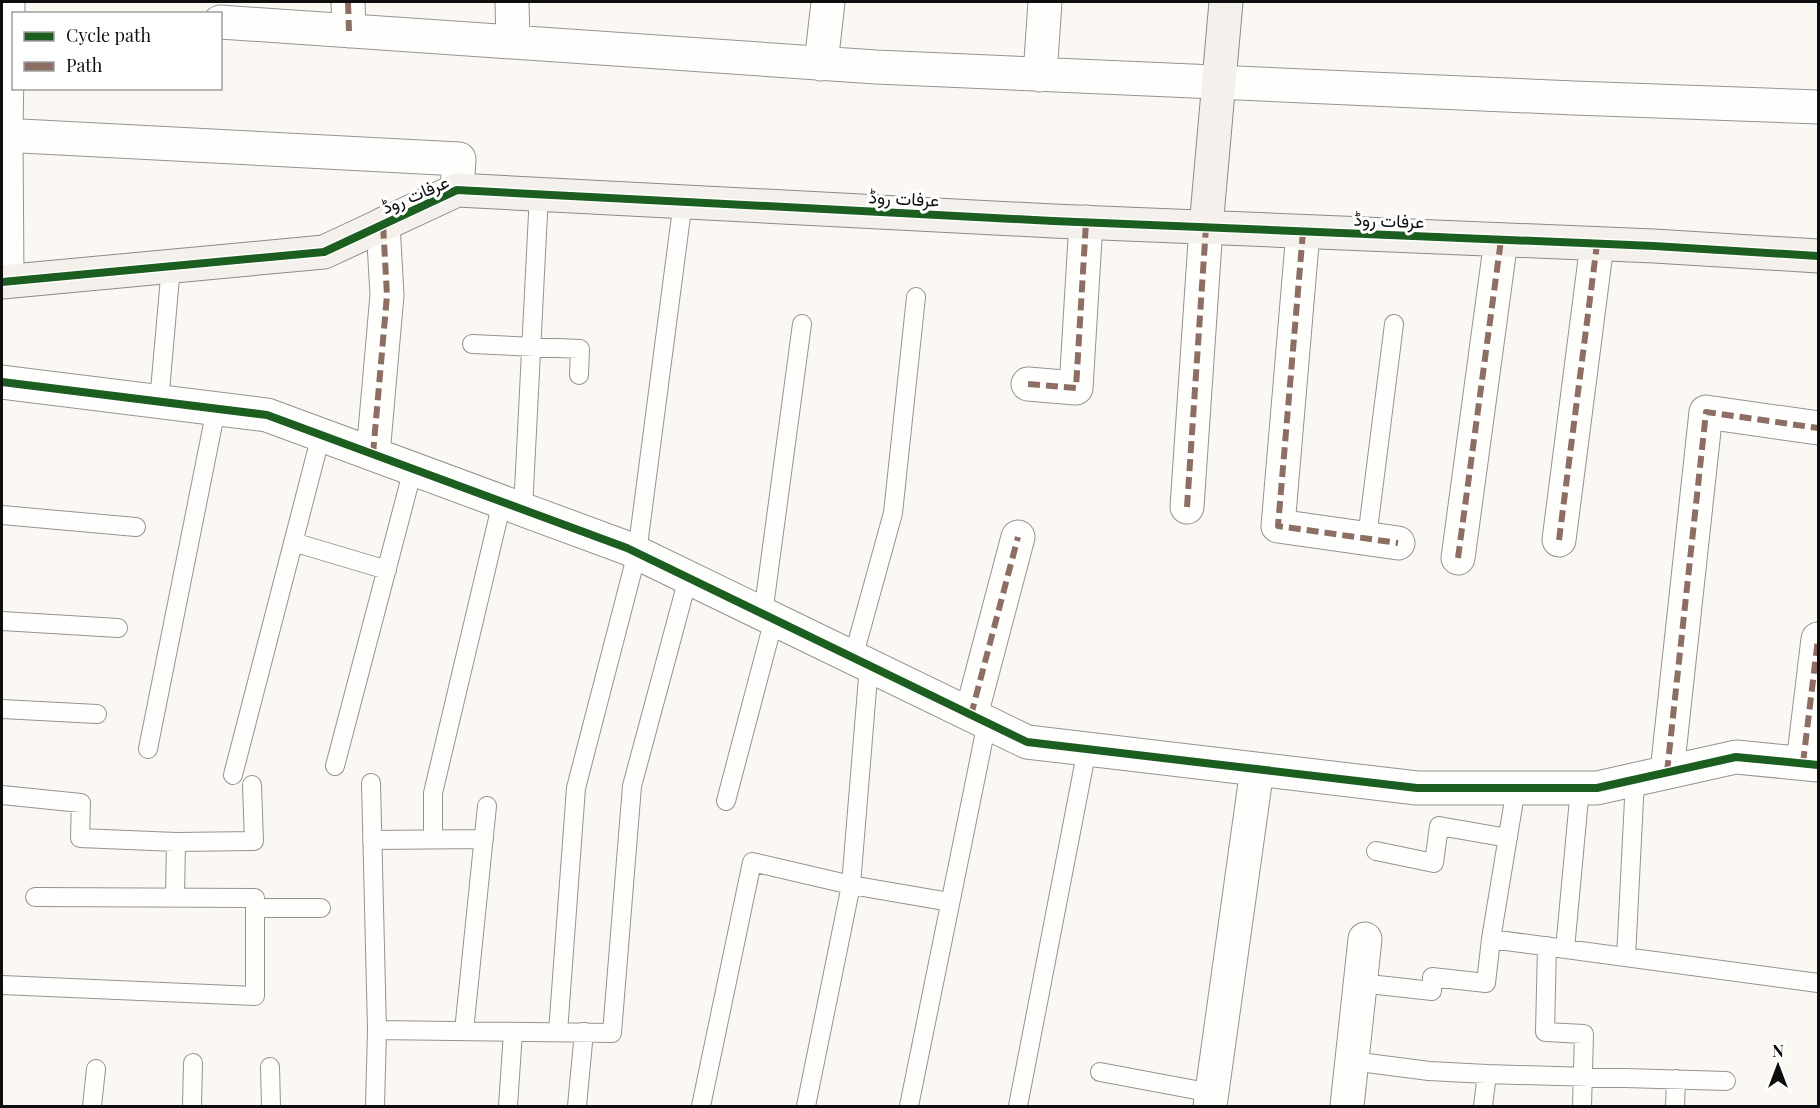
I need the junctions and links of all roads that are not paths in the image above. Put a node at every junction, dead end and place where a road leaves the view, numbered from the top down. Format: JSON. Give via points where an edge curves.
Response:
{"nodes":[{"id":1,"x":512,"y":2,"type":"edge"},
{"id":2,"x":828,"y":2,"type":"edge"},
{"id":3,"x":1045,"y":2,"type":"edge"},
{"id":4,"x":1226,"y":2,"type":"edge"},
{"id":5,"x":10,"y":12,"type":"edge"},
{"id":6,"x":349,"y":16,"type":"edge"},
{"id":7,"x":222,"y":22,"type":"edge"},
{"id":8,"x":513,"y":42,"type":"junction"},
{"id":9,"x":821,"y":64,"type":"junction"},
{"id":10,"x":1040,"y":75,"type":"junction"},
{"id":11,"x":1219,"y":83,"type":"junction"},
{"id":12,"x":1818,"y":107,"type":"edge"},
{"id":13,"x":4,"y":136,"type":"edge"},
{"id":14,"x":457,"y":190,"type":"junction"},
{"id":15,"x":538,"y":194,"type":"junction"},
{"id":16,"x":683,"y":201,"type":"junction"},
{"id":17,"x":1086,"y":222,"type":"junction"},
{"id":18,"x":383,"y":224,"type":"junction"},
{"id":19,"x":1206,"y":227,"type":"junction"},
{"id":20,"x":1303,"y":232,"type":"junction"},
{"id":21,"x":1501,"y":240,"type":"junction"},
{"id":22,"x":1597,"y":244,"type":"junction"},
{"id":23,"x":1818,"y":256,"type":"edge"},
{"id":24,"x":171,"y":266,"type":"junction"},
{"id":25,"x":4,"y":282,"type":"edge"},
{"id":26,"x":916,"y":297,"type":"dead end"},
{"id":27,"x":802,"y":324,"type":"dead end"},
{"id":28,"x":1394,"y":324,"type":"dead end"},
{"id":29,"x":471,"y":344,"type":"dead end"},
{"id":30,"x":531,"y":346,"type":"junction"},
{"id":31,"x":579,"y":375,"type":"dead end"},
{"id":32,"x":2,"y":382,"type":"edge"},
{"id":33,"x":1028,"y":384,"type":"dead end"},
{"id":34,"x":159,"y":402,"type":"junction"},
{"id":35,"x":216,"y":409,"type":"junction"},
{"id":36,"x":1818,"y":428,"type":"edge"},
{"id":37,"x":321,"y":435,"type":"junction"},
{"id":38,"x":373,"y":454,"type":"junction"},
{"id":39,"x":413,"y":469,"type":"junction"},
{"id":40,"x":513,"y":506,"type":"junction"},
{"id":41,"x":1187,"y":507,"type":"dead end"},
{"id":42,"x":2,"y":515,"type":"edge"},
{"id":43,"x":136,"y":527,"type":"dead end"},
{"id":44,"x":1018,"y":537,"type":"dead end"},
{"id":45,"x":1382,"y":540,"type":"joint"},
{"id":46,"x":1559,"y":540,"type":"dead end"},
{"id":47,"x":293,"y":542,"type":"junction"},
{"id":48,"x":637,"y":553,"type":"junction"},
{"id":49,"x":1458,"y":558,"type":"dead end"},
{"id":50,"x":387,"y":570,"type":"junction"},
{"id":51,"x":688,"y":578,"type":"junction"},
{"id":52,"x":768,"y":617,"type":"junction"},
{"id":53,"x":2,"y":621,"type":"edge"},
{"id":54,"x":118,"y":628,"type":"dead end"},
{"id":55,"x":1818,"y":639,"type":"edge"},
{"id":56,"x":861,"y":662,"type":"junction"},
{"id":57,"x":2,"y":709,"type":"edge"},
{"id":58,"x":97,"y":714,"type":"dead end"},
{"id":59,"x":979,"y":718,"type":"junction"},
{"id":60,"x":148,"y":749,"type":"dead end"},
{"id":61,"x":1088,"y":749,"type":"junction"},
{"id":62,"x":1811,"y":764,"type":"edge"},
{"id":63,"x":335,"y":766,"type":"dead end"},
{"id":64,"x":1257,"y":769,"type":"junction"},
{"id":65,"x":1667,"y":772,"type":"junction"},
{"id":66,"x":233,"y":776,"type":"dead end"},
{"id":67,"x":1635,"y":780,"type":"junction"},
{"id":68,"x":370,"y":783,"type":"dead end"},
{"id":69,"x":252,"y":785,"type":"dead end"},
{"id":70,"x":1516,"y":788,"type":"junction"},
{"id":71,"x":1580,"y":788,"type":"junction"},
{"id":72,"x":2,"y":795,"type":"edge"},
{"id":73,"x":726,"y":801,"type":"dead end"},
{"id":74,"x":487,"y":806,"type":"dead end"},
{"id":75,"x":1508,"y":838,"type":"junction"},
{"id":76,"x":433,"y":839,"type":"junction"},
{"id":77,"x":484,"y":839,"type":"junction"},
{"id":78,"x":372,"y":840,"type":"junction"},
{"id":79,"x":176,"y":842,"type":"junction"},
{"id":80,"x":1376,"y":852,"type":"dead end"},
{"id":81,"x":851,"y":885,"type":"junction"},
{"id":82,"x":36,"y":897,"type":"dead end"},
{"id":83,"x":175,"y":897,"type":"junction"},
{"id":84,"x":950,"y":902,"type":"junction"},
{"id":85,"x":255,"y":908,"type":"junction"},
{"id":86,"x":321,"y":908,"type":"dead end"},
{"id":87,"x":1365,"y":939,"type":"dead end"},
{"id":88,"x":1491,"y":939,"type":"junction"},
{"id":89,"x":1556,"y":947,"type":"junction"},
{"id":90,"x":1626,"y":957,"type":"junction"},
{"id":91,"x":1360,"y":983,"type":"junction"},
{"id":92,"x":1818,"y":983,"type":"edge"},
{"id":93,"x":2,"y":985,"type":"edge"},
{"id":94,"x":377,"y":1030,"type":"junction"},
{"id":95,"x":464,"y":1031,"type":"junction"},
{"id":96,"x":513,"y":1032,"type":"junction"},
{"id":97,"x":558,"y":1032,"type":"junction"},
{"id":98,"x":584,"y":1032,"type":"junction"},
{"id":99,"x":1352,"y":1061,"type":"junction"},
{"id":100,"x":194,"y":1063,"type":"dead end"},
{"id":101,"x":270,"y":1066,"type":"dead end"},
{"id":102,"x":96,"y":1069,"type":"dead end"},
{"id":103,"x":1100,"y":1072,"type":"dead end"},
{"id":104,"x":1487,"y":1074,"type":"junction"},
{"id":105,"x":1584,"y":1076,"type":"junction"},
{"id":106,"x":1676,"y":1079,"type":"junction"},
{"id":107,"x":1726,"y":1081,"type":"dead end"},
{"id":108,"x":1211,"y":1100,"type":"edge"},
{"id":109,"x":92,"y":1107,"type":"edge"},
{"id":110,"x":192,"y":1107,"type":"edge"},
{"id":111,"x":271,"y":1107,"type":"edge"},
{"id":112,"x":375,"y":1107,"type":"edge"},
{"id":113,"x":508,"y":1107,"type":"edge"},
{"id":114,"x":577,"y":1107,"type":"edge"},
{"id":115,"x":701,"y":1107,"type":"edge"},
{"id":116,"x":806,"y":1107,"type":"edge"},
{"id":117,"x":909,"y":1107,"type":"edge"},
{"id":118,"x":1018,"y":1107,"type":"edge"},
{"id":119,"x":1347,"y":1107,"type":"edge"},
{"id":120,"x":1483,"y":1107,"type":"edge"},
{"id":121,"x":1582,"y":1107,"type":"edge"},
{"id":122,"x":1675,"y":1107,"type":"edge"}],
"edges":[{"from":1,"to":8,"type":"street"},
{"from":2,"to":9,"type":"street"},
{"from":3,"to":10,"type":"street"},
{"from":4,"to":11,"type":"street"},
{"from":5,"to":13,"type":"street"},
{"from":6,"to":7,"type":"street"},
{"from":6,"to":8,"type":"street"},
{"from":8,"to":9,"type":"street"},
{"from":9,"to":10,"type":"street"},
{"from":10,"to":11,"type":"street"},
{"from":11,"to":12,"type":"street"},
{"from":11,"to":19,"type":"street"},
{"from":13,"to":14,"type":"street","via":[[459,159]]},
{"from":13,"to":25,"type":"street"},
{"from":14,"to":15,"type":"street","name":"عرفات روڈ"},
{"from":14,"to":18,"type":"street","name":"عرفات روڈ"},
{"from":15,"to":16,"type":"street","name":"عرفات روڈ"},
{"from":15,"to":30,"type":"lane"},
{"from":16,"to":17,"type":"street","name":"عرفات روڈ"},
{"from":16,"to":48,"type":"lane"},
{"from":17,"to":19,"type":"street","name":"عرفات روڈ"},
{"from":17,"to":33,"type":"street","via":[[1076,388]]},
{"from":18,"to":24,"type":"street","name":"عرفات روڈ","via":[[324,252]]},
{"from":18,"to":38,"type":"street","via":[[387,295]]},
{"from":19,"to":20,"type":"street","name":"عرفات روڈ"},
{"from":19,"to":41,"type":"street"},
{"from":20,"to":21,"type":"street","name":"عرفات روڈ"},
{"from":20,"to":45,"type":"street","via":[[1278,526]]},
{"from":21,"to":22,"type":"street","name":"عرفات روڈ"},
{"from":21,"to":49,"type":"street"},
{"from":22,"to":23,"type":"street","name":"عرفات روڈ"},
{"from":22,"to":46,"type":"street"},
{"from":24,"to":25,"type":"street","name":"عرفات روڈ"},
{"from":24,"to":34,"type":"lane"},
{"from":26,"to":56,"type":"lane","via":[[893,513]]},
{"from":27,"to":52,"type":"lane"},
{"from":28,"to":45,"type":"lane"},
{"from":29,"to":30,"type":"lane"},
{"from":30,"to":31,"type":"lane","via":[[580,349]]},
{"from":30,"to":40,"type":"lane"},
{"from":32,"to":34,"type":"street"},
{"from":34,"to":35,"type":"street"},
{"from":35,"to":37,"type":"street","via":[[267,415]]},
{"from":35,"to":60,"type":"lane"},
{"from":36,"to":65,"type":"street","via":[[1706,412]]},
{"from":37,"to":38,"type":"street"},
{"from":37,"to":47,"type":"lane"},
{"from":38,"to":39,"type":"street"},
{"from":39,"to":40,"type":"street"},
{"from":39,"to":50,"type":"lane"},
{"from":40,"to":48,"type":"street"},
{"from":40,"to":76,"type":"lane","via":[[433,793]]},
{"from":42,"to":43,"type":"lane"},
{"from":44,"to":59,"type":"street"},
{"from":47,"to":50,"type":"lane"},
{"from":47,"to":66,"type":"lane"},
{"from":48,"to":51,"type":"street"},
{"from":48,"to":97,"type":"lane","via":[[576,788]]},
{"from":50,"to":63,"type":"lane"},
{"from":51,"to":52,"type":"street"},
{"from":51,"to":98,"type":"lane","via":[[632,786],[612,1033]]},
{"from":52,"to":56,"type":"street"},
{"from":52,"to":73,"type":"lane"},
{"from":53,"to":54,"type":"lane"},
{"from":55,"to":62,"type":"street"},
{"from":56,"to":59,"type":"street"},
{"from":56,"to":81,"type":"lane"},
{"from":57,"to":58,"type":"lane"},
{"from":59,"to":61,"type":"street","via":[[1027,742]]},
{"from":59,"to":84,"type":"lane"},
{"from":61,"to":64,"type":"street"},
{"from":61,"to":118,"type":"lane"},
{"from":62,"to":65,"type":"street","via":[[1736,757]]},
{"from":64,"to":70,"type":"street","via":[[1417,788]]},
{"from":64,"to":108,"type":"street"},
{"from":65,"to":67,"type":"street"},
{"from":67,"to":71,"type":"street"},
{"from":67,"to":90,"type":"lane"},
{"from":68,"to":78,"type":"lane"},
{"from":69,"to":79,"type":"lane","via":[[254,841]]},
{"from":70,"to":71,"type":"street"},
{"from":70,"to":75,"type":"lane"},
{"from":71,"to":89,"type":"lane"},
{"from":72,"to":79,"type":"lane","via":[[81,803],[80,838]]},
{"from":74,"to":77,"type":"lane"},
{"from":75,"to":80,"type":"lane","via":[[1439,826],[1434,863]]},
{"from":75,"to":88,"type":"lane"},
{"from":76,"to":77,"type":"lane"},
{"from":76,"to":78,"type":"lane"},
{"from":77,"to":95,"type":"lane"},
{"from":78,"to":94,"type":"lane"},
{"from":79,"to":83,"type":"lane"},
{"from":81,"to":84,"type":"lane"},
{"from":81,"to":115,"type":"lane","via":[[752,862]]},
{"from":81,"to":116,"type":"lane"},
{"from":82,"to":83,"type":"lane"},
{"from":83,"to":85,"type":"lane","via":[[255,898]]},
{"from":84,"to":117,"type":"lane"},
{"from":85,"to":86,"type":"lane"},
{"from":85,"to":93,"type":"lane","via":[[255,996]]},
{"from":87,"to":91,"type":"street"},
{"from":88,"to":89,"type":"lane"},
{"from":88,"to":91,"type":"lane","via":[[1486,983],[1432,977],[1432,991]]},
{"from":89,"to":90,"type":"lane"},
{"from":89,"to":105,"type":"lane","via":[[1545,1032],[1584,1034]]},
{"from":90,"to":92,"type":"lane"},
{"from":91,"to":99,"type":"street"},
{"from":94,"to":95,"type":"lane"},
{"from":94,"to":112,"type":"lane"},
{"from":95,"to":96,"type":"lane"},
{"from":96,"to":97,"type":"lane"},
{"from":96,"to":113,"type":"lane"},
{"from":97,"to":98,"type":"lane"},
{"from":98,"to":114,"type":"lane"},
{"from":99,"to":104,"type":"lane"},
{"from":99,"to":119,"type":"street"},
{"from":100,"to":110,"type":"lane"},
{"from":101,"to":111,"type":"lane"},
{"from":102,"to":109,"type":"lane"},
{"from":103,"to":108,"type":"lane"},
{"from":104,"to":105,"type":"lane"},
{"from":104,"to":120,"type":"lane"},
{"from":105,"to":106,"type":"lane"},
{"from":105,"to":121,"type":"lane"},
{"from":106,"to":107,"type":"lane"},
{"from":106,"to":122,"type":"lane"}]}
